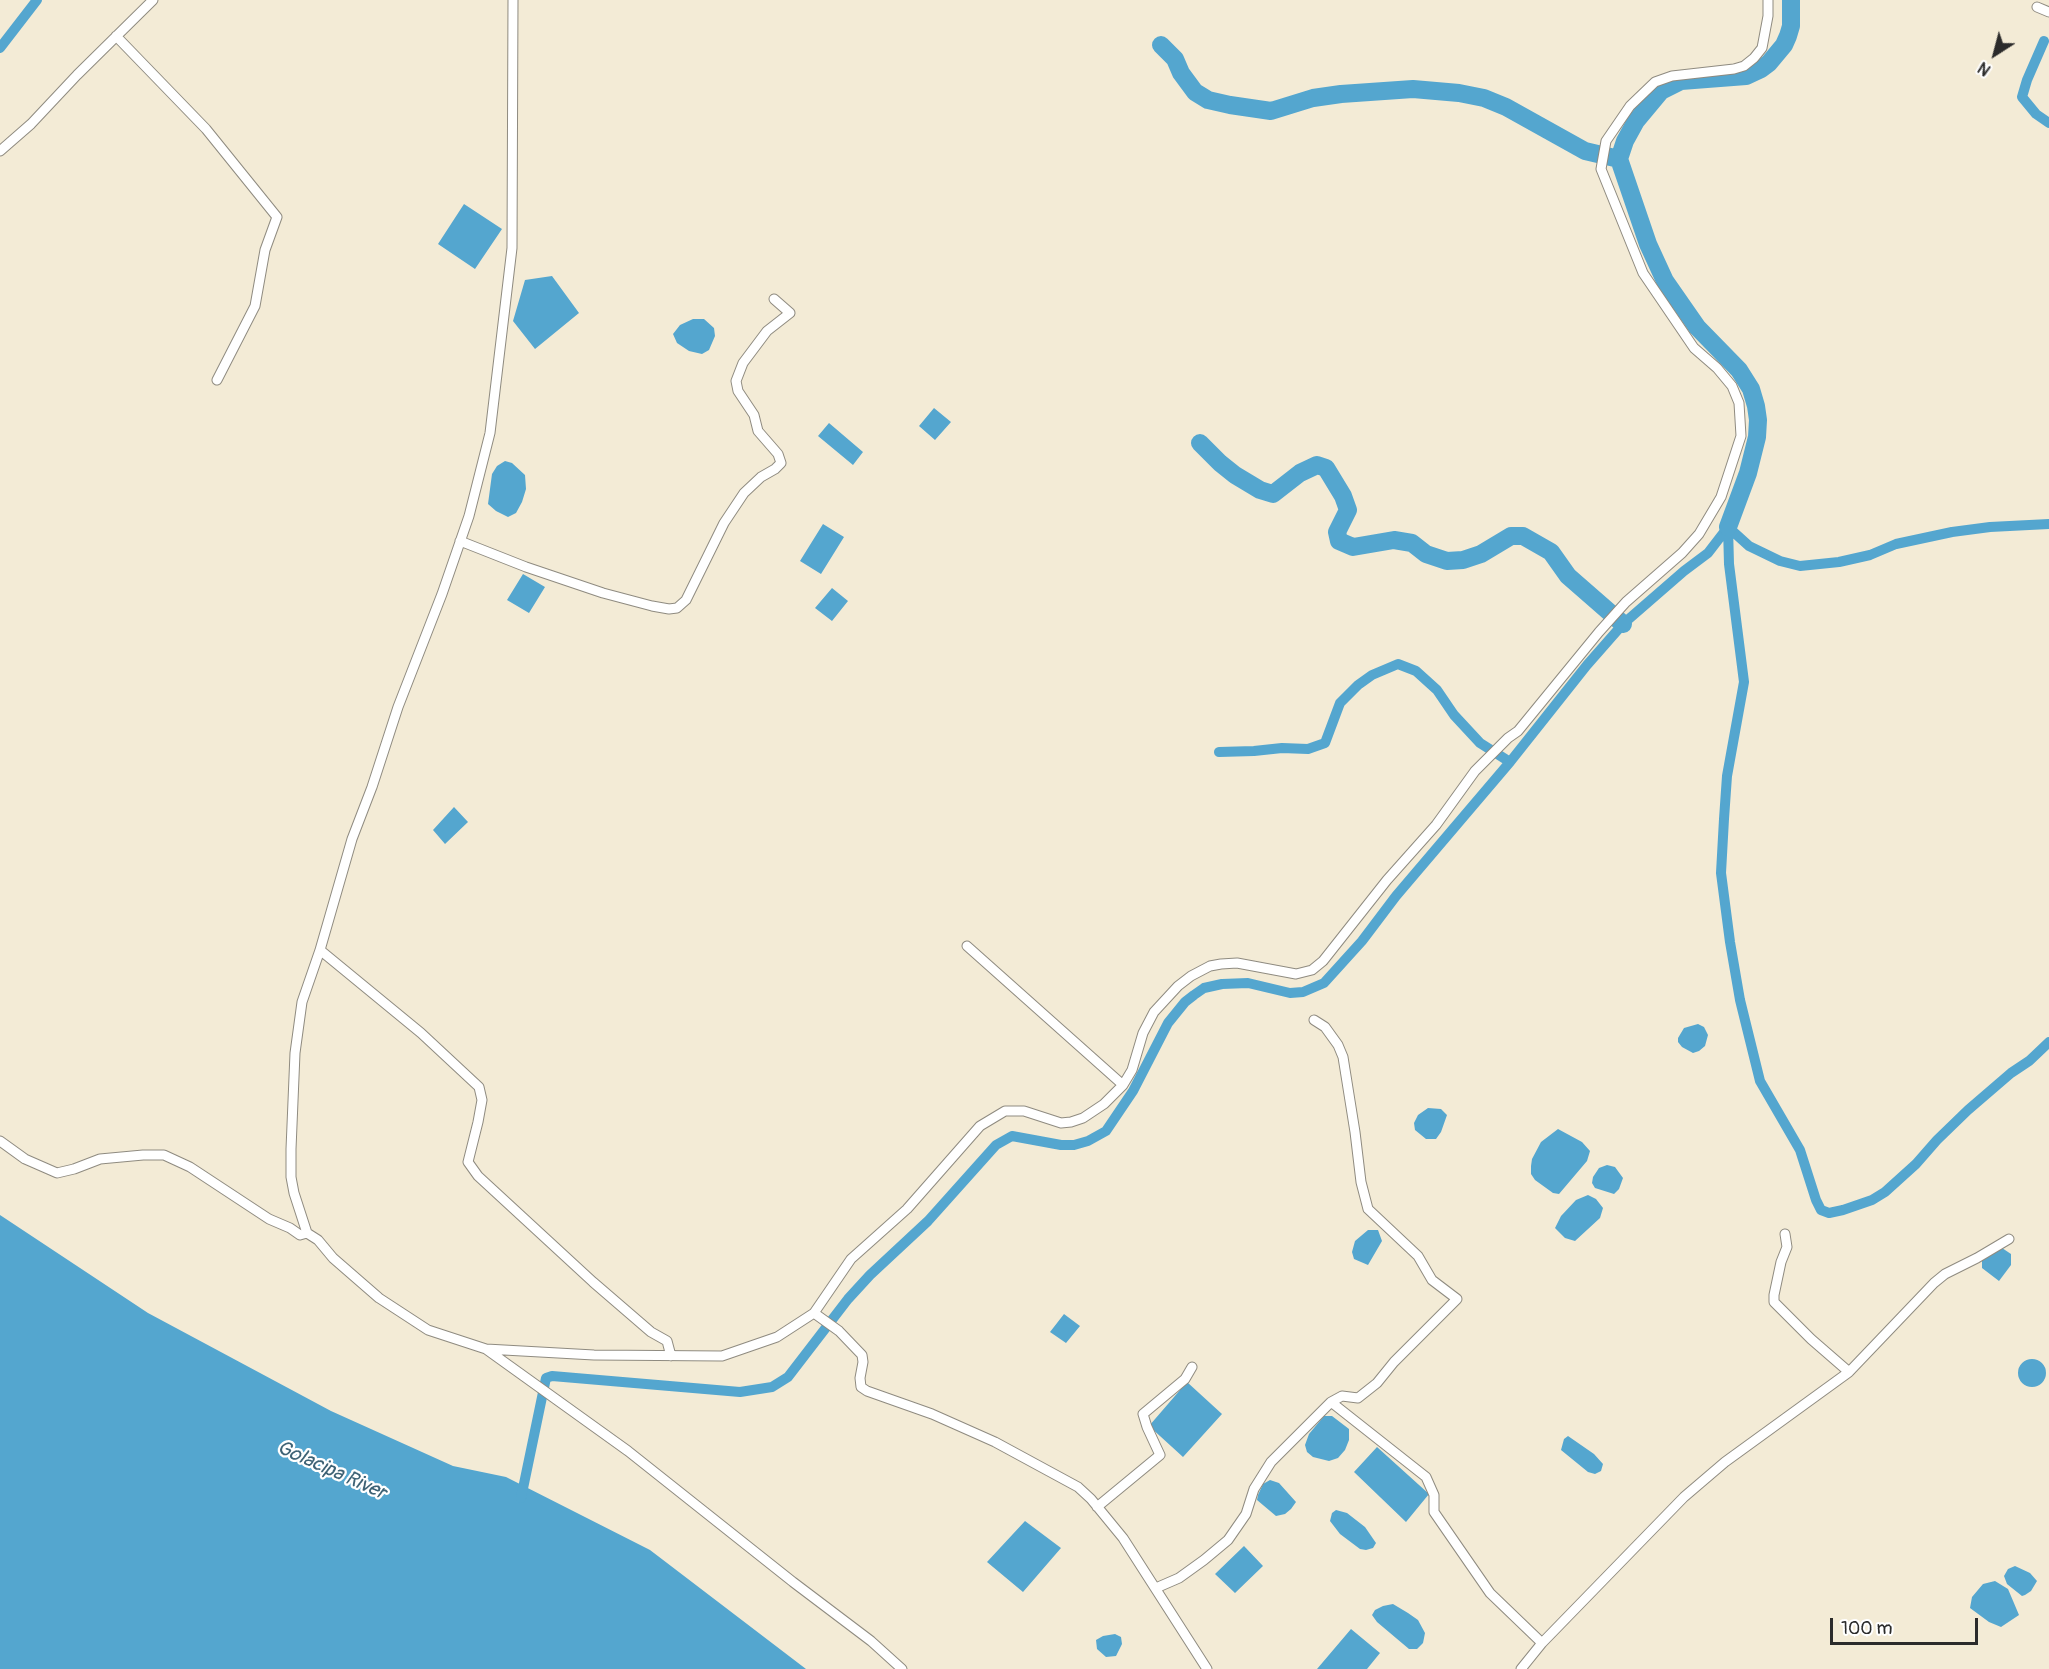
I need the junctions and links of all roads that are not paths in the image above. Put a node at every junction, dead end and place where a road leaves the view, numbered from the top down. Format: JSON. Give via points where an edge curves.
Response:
{"nodes":[{"id":1,"x":153,"y":0,"type":"edge"},
{"id":2,"x":513,"y":0,"type":"edge"},
{"id":3,"x":1768,"y":0,"type":"edge"},
{"id":4,"x":2037,"y":7,"type":"dead end"},
{"id":5,"x":2049,"y":12,"type":"edge"},
{"id":6,"x":116,"y":36,"type":"junction"},
{"id":7,"x":0,"y":151,"type":"edge"},
{"id":8,"x":774,"y":299,"type":"dead end"},
{"id":9,"x":217,"y":380,"type":"dead end"},
{"id":10,"x":460,"y":541,"type":"junction"},
{"id":11,"x":967,"y":946,"type":"dead end"},
{"id":12,"x":320,"y":950,"type":"junction"},
{"id":13,"x":1314,"y":1020,"type":"dead end"},
{"id":14,"x":1123,"y":1085,"type":"junction"},
{"id":15,"x":0,"y":1141,"type":"edge"},
{"id":16,"x":307,"y":1233,"type":"junction"},
{"id":17,"x":1785,"y":1234,"type":"dead end"},
{"id":18,"x":2009,"y":1239,"type":"dead end"},
{"id":19,"x":814,"y":1313,"type":"junction"},
{"id":20,"x":486,"y":1349,"type":"junction"},
{"id":21,"x":671,"y":1356,"type":"junction"},
{"id":22,"x":1192,"y":1367,"type":"dead end"},
{"id":23,"x":1849,"y":1372,"type":"junction"},
{"id":24,"x":1331,"y":1402,"type":"junction"},
{"id":25,"x":1097,"y":1507,"type":"junction"},
{"id":26,"x":1156,"y":1588,"type":"junction"},
{"id":27,"x":1542,"y":1643,"type":"junction"},
{"id":28,"x":902,"y":1669,"type":"edge"},
{"id":29,"x":1207,"y":1669,"type":"edge"},
{"id":30,"x":1521,"y":1669,"type":"edge"}],
"edges":[{"from":1,"to":6,"type":"street"},
{"from":2,"to":10,"type":"street","via":[[512,248],[490,433]]},
{"from":3,"to":14,"type":"street","via":[[1762,48],[1754,58],[1734,69],[1672,76],[1655,82],[1629,106],[1606,141],[1601,169],[1642,273],[1694,348],[1732,386],[1739,403],[1741,436],[1711,517],[1682,553],[1626,602],[1518,731],[1475,771],[1436,825],[1323,961],[1312,970],[1296,974],[1237,963],[1210,966],[1191,976],[1154,1012]]},
{"from":4,"to":5,"type":"street"},
{"from":6,"to":7,"type":"street"},
{"from":6,"to":9,"type":"street","via":[[206,129],[277,217],[265,250],[255,306]]},
{"from":8,"to":10,"type":"street","via":[[790,312],[767,331],[743,363],[736,381],[758,431],[781,463],[744,493],[724,523],[686,600],[677,608],[652,606],[603,593]]},
{"from":10,"to":12,"type":"street","via":[[352,839]]},
{"from":11,"to":14,"type":"street"},
{"from":12,"to":16,"type":"street","via":[[302,1002],[295,1053],[291,1177]]},
{"from":12,"to":21,"type":"street","via":[[421,1033],[479,1087],[482,1100],[468,1162],[478,1176],[593,1282],[667,1341]]},
{"from":13,"to":24,"type":"street","via":[[1325,1027],[1343,1057],[1368,1209],[1418,1256],[1432,1280],[1457,1299],[1377,1383],[1358,1398],[1342,1396]]},
{"from":14,"to":19,"type":"street","via":[[1104,1104],[1071,1122],[1061,1123],[1024,1111],[1005,1111],[980,1126],[907,1209],[851,1259]]},
{"from":15,"to":16,"type":"street","via":[[31,1162],[57,1173],[100,1159],[164,1155],[190,1167],[269,1219],[300,1235]]},
{"from":16,"to":20,"type":"street","via":[[406,1317],[428,1330]]},
{"from":17,"to":23,"type":"street","via":[[1787,1247],[1780,1262],[1774,1302]]},
{"from":18,"to":23,"type":"street","via":[[1934,1283]]},
{"from":19,"to":21,"type":"street","via":[[777,1337],[722,1356]]},
{"from":19,"to":25,"type":"street","via":[[862,1355],[861,1387],[995,1442],[1066,1479]]},
{"from":20,"to":21,"type":"street"},
{"from":20,"to":28,"type":"street","via":[[628,1451]]},
{"from":22,"to":25,"type":"street","via":[[1185,1379],[1143,1414],[1160,1455]]},
{"from":23,"to":27,"type":"street","via":[[1725,1462],[1684,1497]]},
{"from":24,"to":26,"type":"street","via":[[1271,1462],[1254,1489],[1246,1514],[1228,1540],[1179,1578]]},
{"from":24,"to":27,"type":"street","via":[[1426,1478],[1434,1495],[1434,1512],[1490,1593]]},
{"from":25,"to":26,"type":"street"},
{"from":26,"to":29,"type":"street"},
{"from":27,"to":30,"type":"street"}]}
